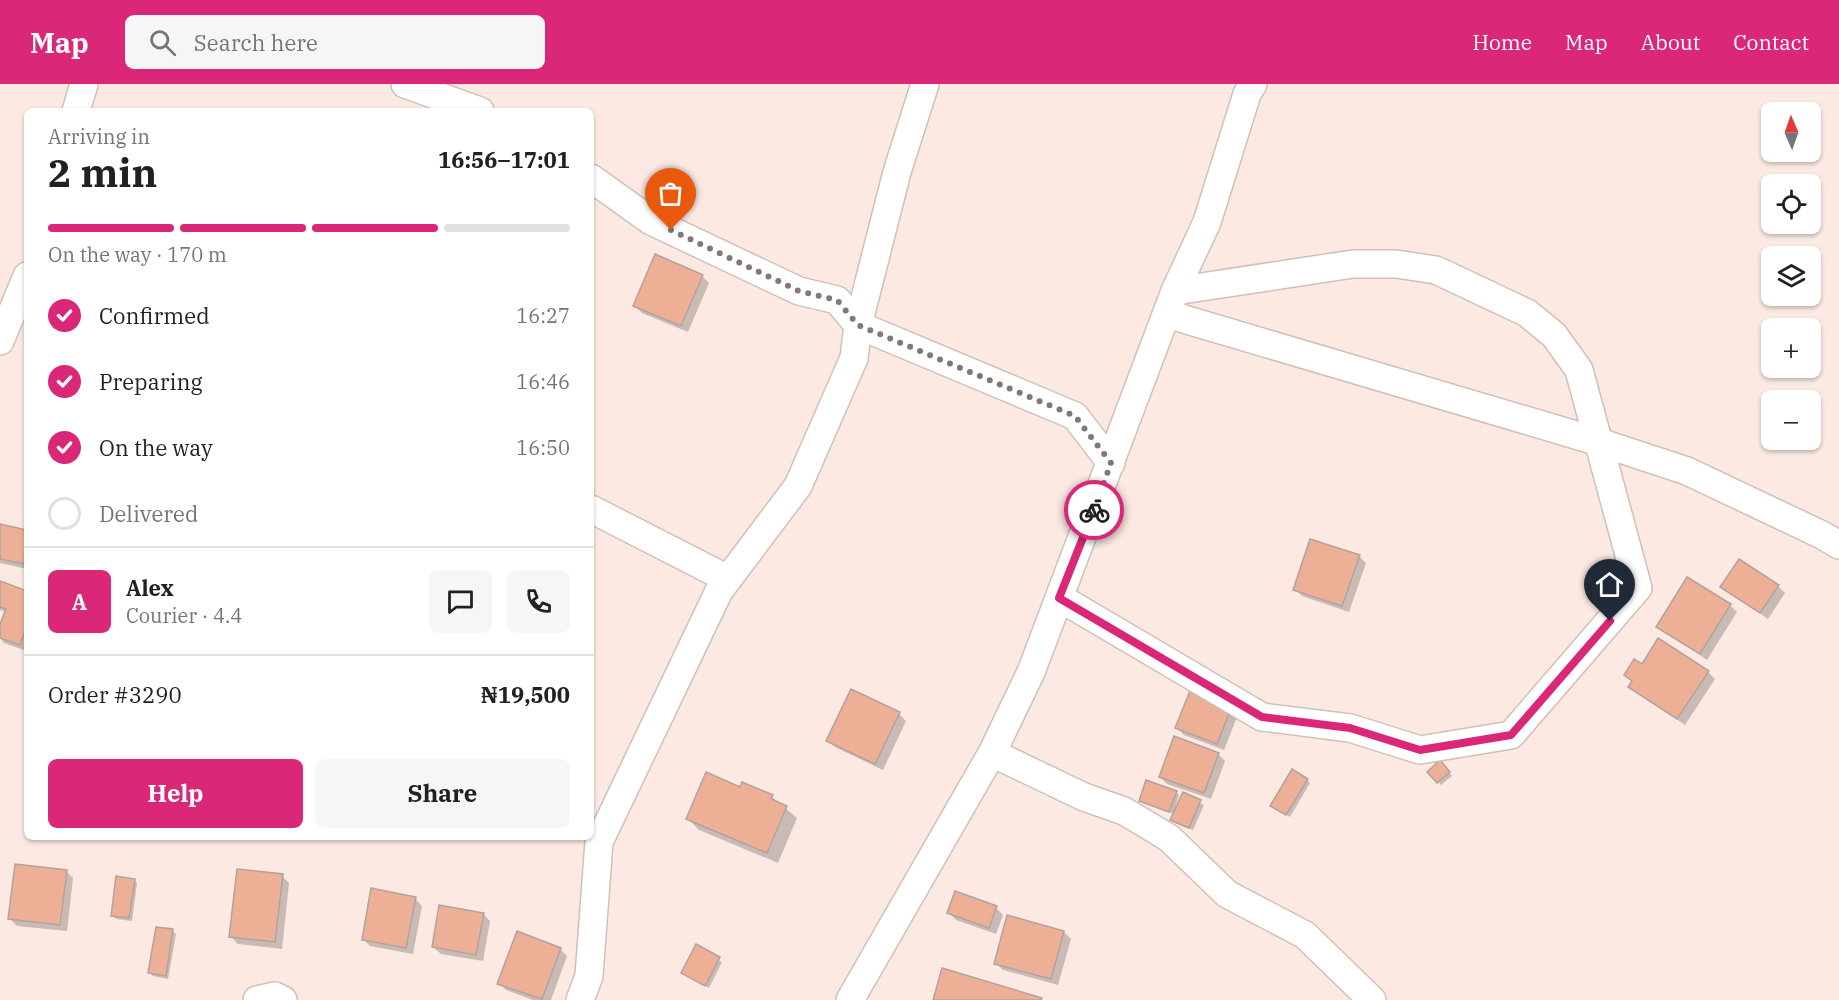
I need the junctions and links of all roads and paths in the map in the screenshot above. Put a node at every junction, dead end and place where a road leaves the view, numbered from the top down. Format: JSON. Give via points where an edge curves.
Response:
{"nodes":[{"id":1,"x":84,"y":84,"type":"edge"},
{"id":2,"x":405,"y":84,"type":"edge"},
{"id":3,"x":925,"y":84,"type":"edge"},
{"id":4,"x":1253,"y":84,"type":"edge"},
{"id":5,"x":77,"y":108,"type":"edge"},
{"id":6,"x":472,"y":108,"type":"edge"},
{"id":7,"x":594,"y":180,"type":"edge"},
{"id":8,"x":24,"y":283,"type":"edge"},
{"id":9,"x":1171,"y":302,"type":"junction"},
{"id":10,"x":858,"y":325,"type":"junction"},
{"id":11,"x":0,"y":341,"type":"edge"},
{"id":12,"x":1596,"y":441,"type":"junction"},
{"id":13,"x":1111,"y":463,"type":"junction"},
{"id":14,"x":594,"y":511,"type":"edge"},
{"id":15,"x":1839,"y":545,"type":"edge"},
{"id":16,"x":728,"y":579,"type":"junction"},
{"id":17,"x":1059,"y":598,"type":"junction"},
{"id":18,"x":992,"y":753,"type":"junction"},
{"id":19,"x":257,"y":1000,"type":"edge"},
{"id":20,"x":283,"y":1000,"type":"edge"},
{"id":21,"x":580,"y":1000,"type":"edge"},
{"id":22,"x":850,"y":1000,"type":"edge"},
{"id":23,"x":1372,"y":1000,"type":"edge"}],
"edges":[{"from":1,"to":5,"type":"street"},
{"from":2,"to":6,"type":"street"},
{"from":3,"to":10,"type":"street","via":[[897,172]]},
{"from":4,"to":9,"type":"street","via":[[1207,222]]},
{"from":7,"to":10,"type":"street","via":[[651,221],[799,291],[837,300]]},
{"from":8,"to":11,"type":"street"},
{"from":9,"to":12,"type":"street"},
{"from":9,"to":12,"type":"street","via":[[1353,264],[1396,264],[1436,270],[1527,313],[1554,335],[1579,370]]},
{"from":9,"to":13,"type":"street"},
{"from":10,"to":13,"type":"street","via":[[1075,416]]},
{"from":10,"to":16,"type":"street","via":[[854,358],[798,486]]},
{"from":12,"to":15,"type":"street","via":[[1687,471]]},
{"from":12,"to":17,"type":"street","via":[[1638,588],[1511,735],[1420,750],[1350,728],[1262,717]]},
{"from":13,"to":17,"type":"street"},
{"from":14,"to":16,"type":"street"},
{"from":16,"to":21,"type":"street","via":[[718,591],[599,842],[590,976]]},
{"from":17,"to":18,"type":"street","via":[[1031,672]]},
{"from":18,"to":22,"type":"street"},
{"from":18,"to":23,"type":"street","via":[[1084,797],[1124,811],[1169,838],[1227,894],[1305,936]]},
{"from":19,"to":20,"type":"street","via":[[275,996]]}]}
